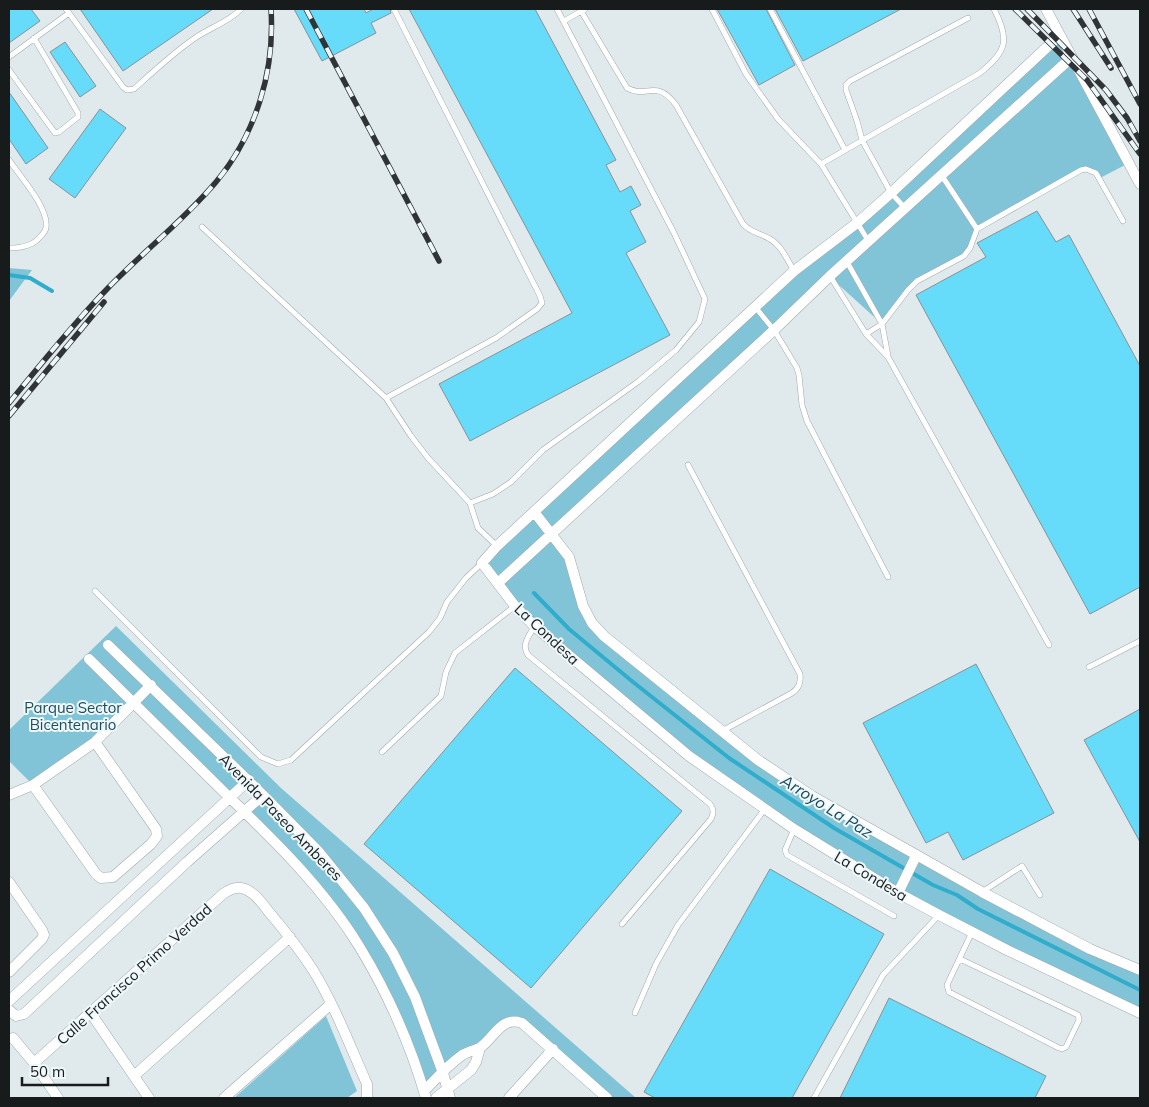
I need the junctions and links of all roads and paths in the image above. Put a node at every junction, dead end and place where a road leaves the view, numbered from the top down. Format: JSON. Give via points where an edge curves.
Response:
{"nodes":[{"id":1,"x":241,"y":9,"type":"edge"},
{"id":2,"x":394,"y":9,"type":"edge"},
{"id":3,"x":557,"y":9,"type":"edge"},
{"id":4,"x":712,"y":9,"type":"edge"},
{"id":5,"x":770,"y":9,"type":"edge"},
{"id":6,"x":994,"y":9,"type":"edge"},
{"id":7,"x":1046,"y":9,"type":"edge"},
{"id":8,"x":583,"y":10,"type":"edge"},
{"id":9,"x":68,"y":11,"type":"edge"},
{"id":10,"x":968,"y":18,"type":"dead end"},
{"id":11,"x":564,"y":21,"type":"junction"},
{"id":12,"x":1060,"y":35,"type":"junction"},
{"id":13,"x":34,"y":38,"type":"junction"},
{"id":14,"x":9,"y":56,"type":"edge"},
{"id":15,"x":1072,"y":57,"type":"junction"},
{"id":16,"x":9,"y":70,"type":"edge"},
{"id":17,"x":862,"y":140,"type":"junction"},
{"id":18,"x":845,"y":150,"type":"junction"},
{"id":19,"x":9,"y":160,"type":"edge"},
{"id":20,"x":821,"y":164,"type":"junction"},
{"id":21,"x":942,"y":176,"type":"junction"},
{"id":22,"x":1140,"y":184,"type":"edge"},
{"id":23,"x":891,"y":193,"type":"junction"},
{"id":24,"x":906,"y":209,"type":"junction"},
{"id":25,"x":1123,"y":221,"type":"dead end"},
{"id":26,"x":857,"y":223,"type":"junction"},
{"id":27,"x":202,"y":227,"type":"dead end"},
{"id":28,"x":977,"y":229,"type":"junction"},
{"id":29,"x":869,"y":242,"type":"junction"},
{"id":30,"x":9,"y":248,"type":"edge"},
{"id":31,"x":847,"y":262,"type":"junction"},
{"id":32,"x":794,"y":271,"type":"junction"},
{"id":33,"x":830,"y":276,"type":"junction"},
{"id":34,"x":756,"y":308,"type":"junction"},
{"id":35,"x":882,"y":324,"type":"junction"},
{"id":36,"x":774,"y":330,"type":"junction"},
{"id":37,"x":866,"y":334,"type":"junction"},
{"id":38,"x":888,"y":357,"type":"junction"},
{"id":39,"x":386,"y":398,"type":"junction"},
{"id":40,"x":688,"y":465,"type":"dead end"},
{"id":41,"x":470,"y":503,"type":"junction"},
{"id":42,"x":535,"y":512,"type":"junction"},
{"id":43,"x":552,"y":533,"type":"junction"},
{"id":44,"x":497,"y":546,"type":"junction"},
{"id":45,"x":482,"y":563,"type":"junction"},
{"id":46,"x":888,"y":577,"type":"dead end"},
{"id":47,"x":499,"y":582,"type":"junction"},
{"id":48,"x":95,"y":591,"type":"dead end"},
{"id":49,"x":515,"y":606,"type":"junction"},
{"id":50,"x":534,"y":626,"type":"junction"},
{"id":51,"x":1140,"y":641,"type":"edge"},
{"id":52,"x":108,"y":645,"type":"dead end"},
{"id":53,"x":1050,"y":645,"type":"dead end"},
{"id":54,"x":89,"y":659,"type":"dead end"},
{"id":55,"x":1089,"y":667,"type":"dead end"},
{"id":56,"x":151,"y":685,"type":"junction"},
{"id":57,"x":133,"y":702,"type":"junction"},
{"id":58,"x":722,"y":731,"type":"junction"},
{"id":59,"x":95,"y":742,"type":"junction"},
{"id":60,"x":382,"y":752,"type":"dead end"},
{"id":61,"x":249,"y":780,"type":"junction"},
{"id":62,"x":33,"y":785,"type":"junction"},
{"id":63,"x":9,"y":795,"type":"edge"},
{"id":64,"x":263,"y":795,"type":"junction"},
{"id":65,"x":230,"y":798,"type":"junction"},
{"id":66,"x":764,"y":810,"type":"junction"},
{"id":67,"x":245,"y":812,"type":"junction"},
{"id":68,"x":794,"y":829,"type":"junction"},
{"id":69,"x":914,"y":860,"type":"junction"},
{"id":70,"x":9,"y":882,"type":"edge"},
{"id":71,"x":900,"y":889,"type":"junction"},
{"id":72,"x":982,"y":892,"type":"junction"},
{"id":73,"x":1040,"y":895,"type":"dead end"},
{"id":74,"x":939,"y":915,"type":"junction"},
{"id":75,"x":894,"y":916,"type":"dead end"},
{"id":76,"x":622,"y":924,"type":"dead end"},
{"id":77,"x":972,"y":932,"type":"junction"},
{"id":78,"x":290,"y":937,"type":"junction"},
{"id":79,"x":960,"y":959,"type":"junction"},
{"id":80,"x":1140,"y":970,"type":"edge"},
{"id":81,"x":9,"y":972,"type":"edge"},
{"id":82,"x":9,"y":1001,"type":"edge"},
{"id":83,"x":331,"y":1004,"type":"junction"},
{"id":84,"x":9,"y":1010,"type":"edge"},
{"id":85,"x":90,"y":1012,"type":"junction"},
{"id":86,"x":635,"y":1013,"type":"dead end"},
{"id":87,"x":1140,"y":1014,"type":"edge"},
{"id":88,"x":13,"y":1038,"type":"dead end"},
{"id":89,"x":480,"y":1048,"type":"junction"},
{"id":90,"x":553,"y":1049,"type":"junction"},
{"id":91,"x":34,"y":1063,"type":"junction"},
{"id":92,"x":443,"y":1073,"type":"junction"},
{"id":93,"x":135,"y":1075,"type":"junction"},
{"id":94,"x":449,"y":1093,"type":"edge"},
{"id":95,"x":425,"y":1095,"type":"edge"},
{"id":96,"x":58,"y":1098,"type":"edge"},
{"id":97,"x":149,"y":1098,"type":"edge"},
{"id":98,"x":224,"y":1098,"type":"edge"},
{"id":99,"x":367,"y":1098,"type":"edge"},
{"id":100,"x":436,"y":1098,"type":"edge"},
{"id":101,"x":509,"y":1098,"type":"edge"},
{"id":102,"x":607,"y":1098,"type":"edge"},
{"id":103,"x":814,"y":1098,"type":"edge"}],
"edges":[{"from":1,"to":9,"type":"lane","via":[[197,36],[131,90],[123,87]]},
{"from":2,"to":39,"type":"lane","via":[[542,303],[496,338]]},
{"from":3,"to":11,"type":"lane"},
{"from":4,"to":20,"type":"lane","via":[[746,74],[778,119]]},
{"from":5,"to":18,"type":"lane"},
{"from":6,"to":17,"type":"lane","via":[[1005,36],[1000,55],[992,64]]},
{"from":7,"to":12,"type":"street"},
{"from":8,"to":11,"type":"lane"},
{"from":8,"to":32,"type":"lane","via":[[627,88],[633,91],[656,89],[670,96],[743,224],[754,234],[775,242]]},
{"from":9,"to":13,"type":"lane"},
{"from":10,"to":17,"type":"lane","via":[[848,82],[846,90]]},
{"from":11,"to":41,"type":"lane","via":[[705,299],[699,322],[676,350],[639,381],[543,450],[510,482],[493,494]]},
{"from":12,"to":15,"type":"street"},
{"from":12,"to":23,"type":"street"},
{"from":13,"to":14,"type":"lane"},
{"from":13,"to":16,"type":"lane","via":[[78,117],[57,133],[53,131]]},
{"from":15,"to":21,"type":"street"},
{"from":15,"to":22,"type":"street"},
{"from":17,"to":18,"type":"lane"},
{"from":17,"to":23,"type":"lane"},
{"from":18,"to":20,"type":"lane"},
{"from":19,"to":30,"type":"lane","via":[[40,205],[46,226],[38,240],[30,245]]},
{"from":20,"to":26,"type":"lane"},
{"from":21,"to":24,"type":"street"},
{"from":21,"to":28,"type":"lane"},
{"from":23,"to":24,"type":"lane"},
{"from":23,"to":26,"type":"street"},
{"from":24,"to":29,"type":"street"},
{"from":25,"to":28,"type":"lane","via":[[1100,178],[1086,169]]},
{"from":26,"to":29,"type":"lane"},
{"from":26,"to":32,"type":"street"},
{"from":27,"to":39,"type":"lane"},
{"from":28,"to":35,"type":"lane","via":[[964,256],[912,285]]},
{"from":29,"to":31,"type":"street"},
{"from":31,"to":33,"type":"street"},
{"from":31,"to":35,"type":"lane"},
{"from":32,"to":34,"type":"street"},
{"from":33,"to":36,"type":"street"},
{"from":33,"to":37,"type":"lane"},
{"from":34,"to":36,"type":"lane"},
{"from":34,"to":42,"type":"street"},
{"from":35,"to":37,"type":"lane"},
{"from":35,"to":38,"type":"lane"},
{"from":36,"to":43,"type":"street"},
{"from":36,"to":46,"type":"lane","via":[[797,368],[802,405],[813,435]]},
{"from":37,"to":38,"type":"lane"},
{"from":38,"to":53,"type":"lane"},
{"from":39,"to":41,"type":"lane","via":[[428,458]]},
{"from":40,"to":58,"type":"lane","via":[[800,674],[796,690]]},
{"from":41,"to":44,"type":"lane","via":[[478,528]]},
{"from":42,"to":43,"type":"street"},
{"from":42,"to":44,"type":"street"},
{"from":43,"to":47,"type":"street"},
{"from":43,"to":58,"type":"street","via":[[569,557],[583,606],[592,623]]},
{"from":44,"to":45,"type":"street"},
{"from":45,"to":47,"type":"street","name":"La Condesa"},
{"from":45,"to":48,"type":"lane","via":[[447,602],[429,632],[291,760],[278,764],[261,757]]},
{"from":47,"to":49,"type":"street","name":"La Condesa"},
{"from":49,"to":50,"type":"street","name":"La Condesa"},
{"from":49,"to":60,"type":"lane","via":[[455,653],[446,672],[441,696]]},
{"from":50,"to":66,"type":"street","name":"La Condesa","via":[[689,756]]},
{"from":50,"to":76,"type":"lane","via":[[525,642],[528,656],[713,809],[711,819]]},
{"from":51,"to":55,"type":"lane"},
{"from":52,"to":56,"type":"street","name":"Avenida Paseo Amberes"},
{"from":54,"to":57,"type":"street","name":"Avenida Paseo Amberes"},
{"from":56,"to":57,"type":"street"},
{"from":56,"to":61,"type":"street","name":"Avenida Paseo Amberes"},
{"from":57,"to":59,"type":"street"},
{"from":57,"to":65,"type":"street","name":"Avenida Paseo Amberes"},
{"from":58,"to":69,"type":"street","via":[[758,760]]},
{"from":59,"to":62,"type":"street"},
{"from":59,"to":62,"type":"street","via":[[156,829],[157,836],[113,877],[108,879],[96,874]]},
{"from":61,"to":64,"type":"street","name":"Avenida Paseo Amberes"},
{"from":61,"to":65,"type":"street"},
{"from":62,"to":63,"type":"street"},
{"from":64,"to":67,"type":"street"},
{"from":64,"to":92,"type":"street","name":"Avenida Paseo Amberes","via":[[318,851],[364,908],[393,953],[415,997]]},
{"from":65,"to":67,"type":"street","name":"Avenida Paseo Amberes"},
{"from":65,"to":82,"type":"street"},
{"from":66,"to":68,"type":"street","name":"La Condesa"},
{"from":66,"to":86,"type":"lane","via":[[670,936]]},
{"from":67,"to":84,"type":"street","via":[[24,1014],[16,1016]]},
{"from":67,"to":95,"type":"street","name":"Avenida Paseo Amberes","via":[[324,896],[359,945],[406,1037]]},
{"from":68,"to":71,"type":"street","name":"La Condesa"},
{"from":68,"to":75,"type":"lane","via":[[785,850],[787,855]]},
{"from":69,"to":71,"type":"street"},
{"from":69,"to":72,"type":"street"},
{"from":70,"to":81,"type":"street","via":[[44,935]]},
{"from":71,"to":74,"type":"street","name":"La Condesa"},
{"from":72,"to":73,"type":"lane","via":[[1022,866]]},
{"from":72,"to":80,"type":"street","via":[[1090,949]]},
{"from":74,"to":77,"type":"street","name":"La Condesa"},
{"from":74,"to":103,"type":"lane","via":[[883,975]]},
{"from":77,"to":79,"type":"lane"},
{"from":77,"to":87,"type":"street","name":"La Condesa"},
{"from":78,"to":83,"type":"street"},
{"from":78,"to":85,"type":"street","name":"Calle Francisco Primo Verdad","via":[[250,891],[236,887],[223,894]]},
{"from":78,"to":93,"type":"street"},
{"from":79,"to":79,"type":"lane","via":[[947,985],[949,992],[1059,1048],[1066,1047],[1079,1020],[1078,1015]]},
{"from":83,"to":98,"type":"street"},
{"from":83,"to":99,"type":"street","via":[[367,1084]]},
{"from":85,"to":91,"type":"street","name":"Calle Francisco Primo Verdad"},
{"from":85,"to":93,"type":"street"},
{"from":88,"to":91,"type":"street"},
{"from":89,"to":90,"type":"street","via":[[509,1021],[522,1023]]},
{"from":89,"to":92,"type":"street","via":[[462,1055]]},
{"from":89,"to":94,"type":"street","via":[[471,1070]]},
{"from":90,"to":101,"type":"street"},
{"from":90,"to":102,"type":"street"},
{"from":91,"to":96,"type":"street"},
{"from":92,"to":94,"type":"street","name":"Avenida Paseo Amberes"},
{"from":92,"to":95,"type":"street"},
{"from":93,"to":97,"type":"street"},
{"from":94,"to":100,"type":"street"}]}
